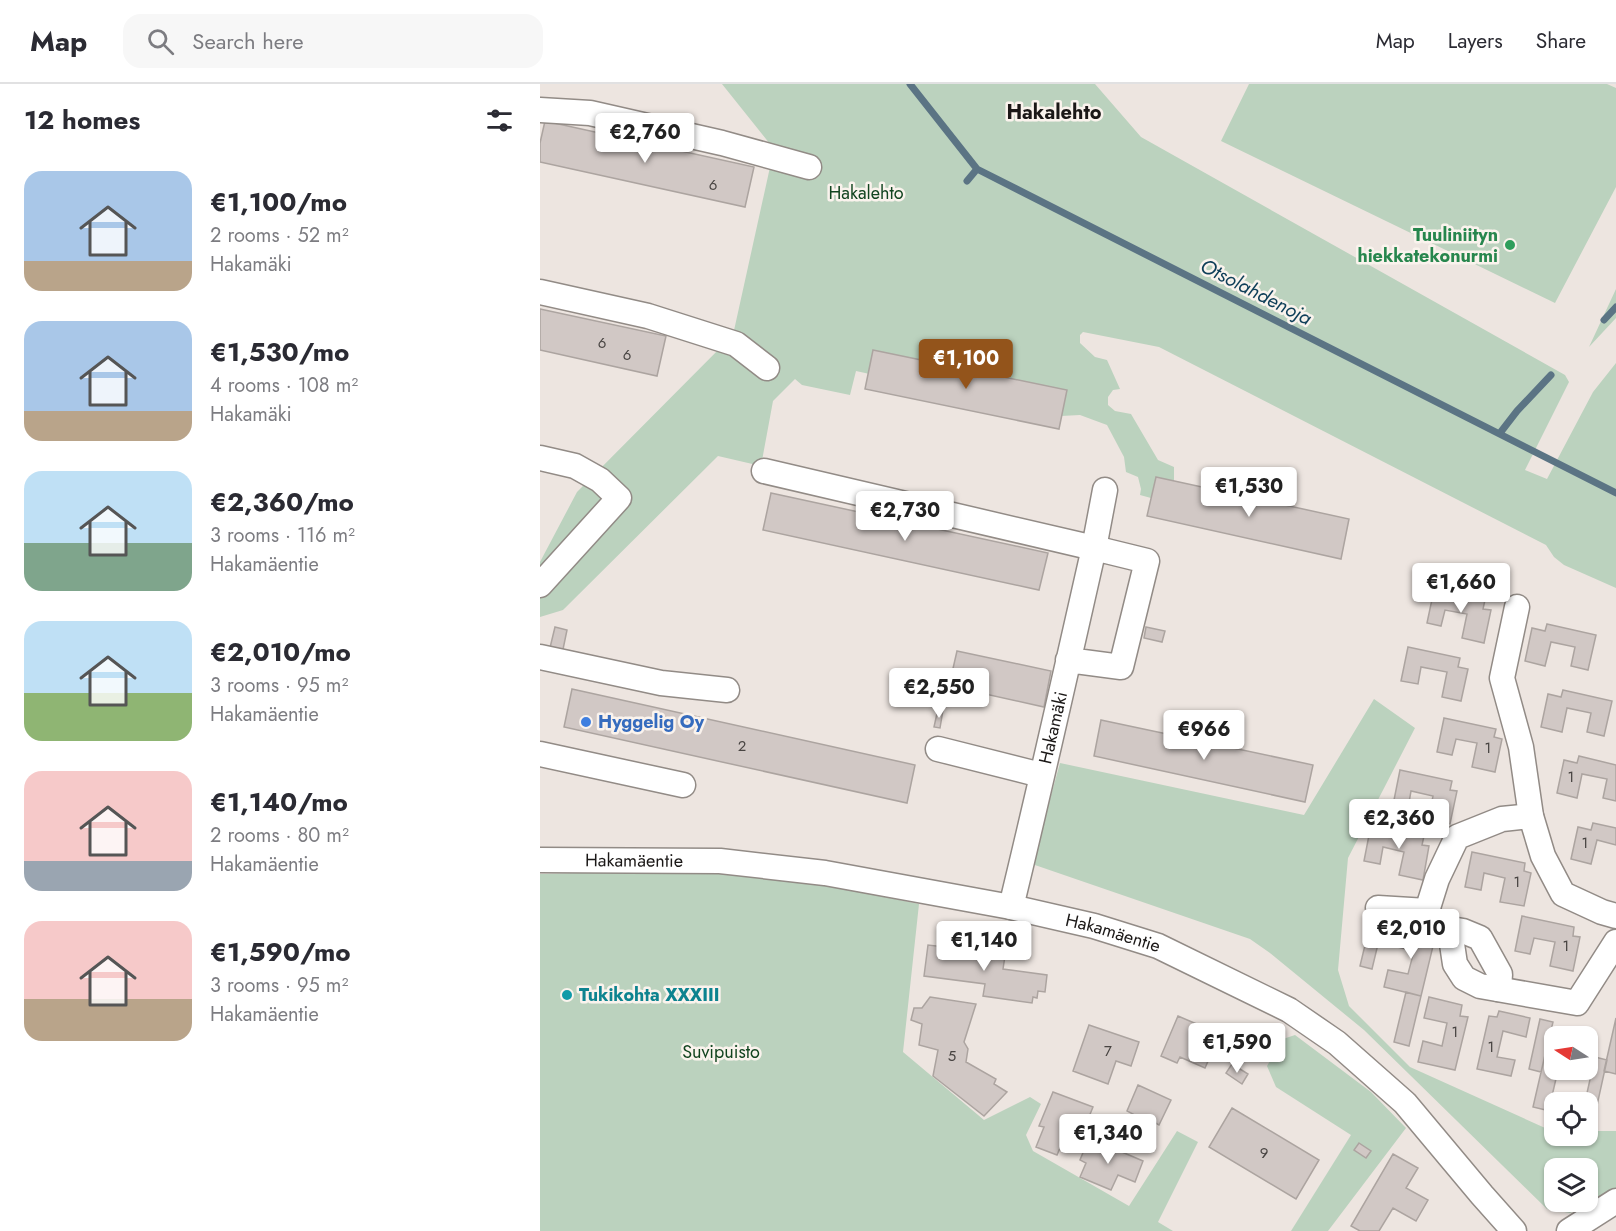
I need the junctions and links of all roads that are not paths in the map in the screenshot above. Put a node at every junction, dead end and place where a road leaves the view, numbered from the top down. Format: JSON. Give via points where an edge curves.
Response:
{"nodes":[{"id":1,"x":540,"y":110,"type":"edge"},
{"id":2,"x":809,"y":167,"type":"dead end"},
{"id":3,"x":540,"y":292,"type":"edge"},
{"id":4,"x":767,"y":368,"type":"dead end"},
{"id":5,"x":540,"y":458,"type":"edge"},
{"id":6,"x":764,"y":471,"type":"dead end"},
{"id":7,"x":1105,"y":490,"type":"dead end"},
{"id":8,"x":1095,"y":548,"type":"junction"},
{"id":9,"x":540,"y":585,"type":"edge"},
{"id":10,"x":1517,"y":607,"type":"dead end"},
{"id":11,"x":540,"y":657,"type":"edge"},
{"id":12,"x":1068,"y":660,"type":"junction"},
{"id":13,"x":727,"y":690,"type":"dead end"},
{"id":14,"x":938,"y":749,"type":"dead end"},
{"id":15,"x":540,"y":754,"type":"edge"},
{"id":16,"x":1041,"y":775,"type":"junction"},
{"id":17,"x":683,"y":785,"type":"dead end"},
{"id":18,"x":1531,"y":816,"type":"junction"},
{"id":19,"x":540,"y":860,"type":"edge"},
{"id":20,"x":1011,"y":907,"type":"junction"},
{"id":21,"x":1378,"y":908,"type":"dead end"},
{"id":22,"x":1427,"y":911,"type":"junction"},
{"id":23,"x":1616,"y":916,"type":"edge"},
{"id":24,"x":1445,"y":928,"type":"junction"},
{"id":25,"x":1616,"y":942,"type":"edge"},
{"id":26,"x":1499,"y":989,"type":"junction"},
{"id":27,"x":1616,"y":1201,"type":"edge"},
{"id":28,"x":1514,"y":1231,"type":"edge"},
{"id":29,"x":1569,"y":1231,"type":"edge"}],
"edges":[{"from":1,"to":2,"type":"street","via":[[590,113]]},
{"from":3,"to":4,"type":"street","via":[[648,316],[736,344]]},
{"from":5,"to":9,"type":"street","via":[[575,466],[600,480],[619,498]]},
{"from":6,"to":8,"type":"street"},
{"from":7,"to":8,"type":"street","name":"Hakamäki"},
{"from":8,"to":12,"type":"street","name":"Hakamäki"},
{"from":8,"to":12,"type":"street","via":[[1147,561],[1121,667]]},
{"from":10,"to":18,"type":"street","via":[[1502,678],[1521,747]]},
{"from":11,"to":13,"type":"street","via":[[661,683]]},
{"from":12,"to":16,"type":"street","name":"Hakamäki"},
{"from":14,"to":16,"type":"street"},
{"from":15,"to":17,"type":"street"},
{"from":16,"to":20,"type":"street","name":"Hakamäki"},
{"from":18,"to":22,"type":"street","via":[[1502,819],[1457,837]]},
{"from":18,"to":23,"type":"street","via":[[1543,856],[1563,894]]},
{"from":19,"to":20,"type":"street","name":"Hakamäentie","via":[[720,861],[825,873]]},
{"from":20,"to":28,"type":"street","name":"Hakamäentie","via":[[1158,946],[1289,1010],[1337,1043],[1404,1103]]},
{"from":21,"to":22,"type":"street"},
{"from":22,"to":24,"type":"street"},
{"from":24,"to":26,"type":"street","via":[[1455,964],[1464,978]]},
{"from":24,"to":26,"type":"street","via":[[1480,938],[1500,974]]},
{"from":25,"to":26,"type":"street","via":[[1578,1003]]},
{"from":27,"to":29,"type":"street"}]}
